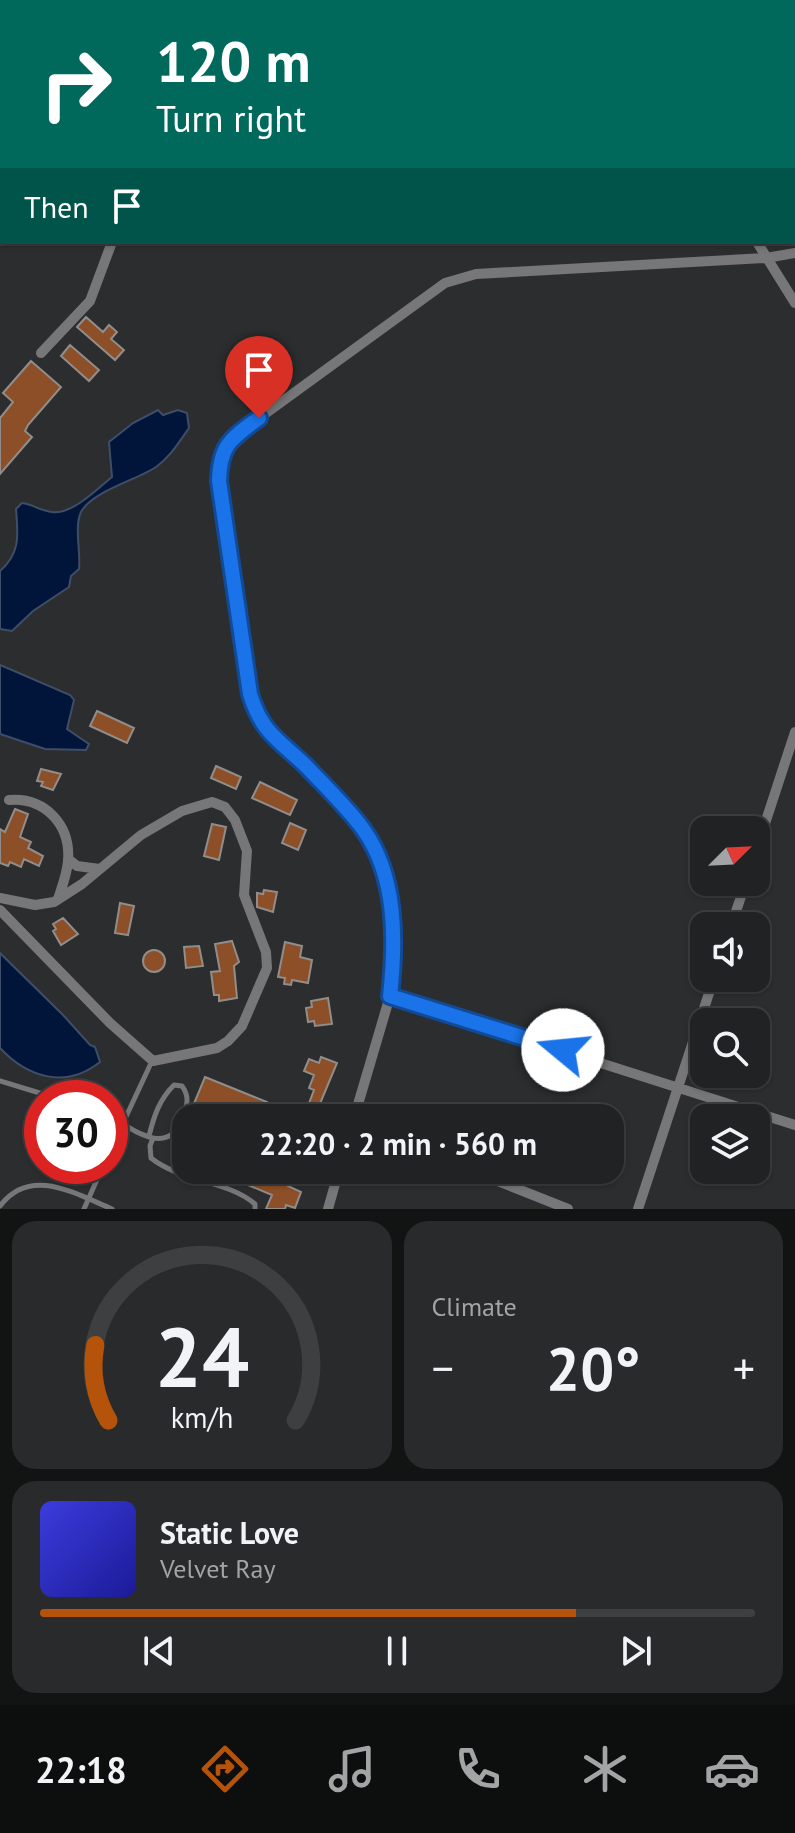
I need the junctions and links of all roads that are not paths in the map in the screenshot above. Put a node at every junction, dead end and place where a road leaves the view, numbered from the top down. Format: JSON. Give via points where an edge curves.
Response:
{"nodes":[{"id":1,"x":107,"y":244,"type":"edge"},
{"id":2,"x":758,"y":244,"type":"edge"},
{"id":3,"x":795,"y":253,"type":"edge"},
{"id":4,"x":766,"y":258,"type":"junction"},
{"id":5,"x":795,"y":303,"type":"edge"},
{"id":6,"x":41,"y":353,"type":"dead end"},
{"id":7,"x":795,"y":732,"type":"edge"},
{"id":8,"x":9,"y":800,"type":"dead end"},
{"id":9,"x":767,"y":816,"type":"edge"},
{"id":10,"x":68,"y":859,"type":"junction"},
{"id":11,"x":100,"y":869,"type":"junction"},
{"id":12,"x":0,"y":898,"type":"edge"},
{"id":13,"x":58,"y":899,"type":"junction"},
{"id":14,"x":0,"y":910,"type":"edge"},
{"id":15,"x":709,"y":992,"type":"edge"},
{"id":16,"x":390,"y":996,"type":"junction"},
{"id":17,"x":153,"y":1061,"type":"junction"},
{"id":18,"x":0,"y":1081,"type":"edge"},
{"id":19,"x":679,"y":1086,"type":"junction"},
{"id":20,"x":24,"y":1088,"type":"edge"},
{"id":21,"x":358,"y":1104,"type":"edge"},
{"id":22,"x":128,"y":1114,"type":"edge"},
{"id":23,"x":795,"y":1125,"type":"edge"},
{"id":24,"x":128,"y":1126,"type":"edge"},
{"id":25,"x":151,"y":1137,"type":"junction"},
{"id":26,"x":95,"y":1184,"type":"edge"},
{"id":27,"x":335,"y":1184,"type":"edge"},
{"id":28,"x":505,"y":1184,"type":"edge"},
{"id":29,"x":89,"y":1199,"type":"junction"},
{"id":30,"x":0,"y":1206,"type":"edge"},
{"id":31,"x":84,"y":1209,"type":"edge"},
{"id":32,"x":112,"y":1209,"type":"edge"},
{"id":33,"x":255,"y":1209,"type":"edge"},
{"id":34,"x":328,"y":1209,"type":"edge"},
{"id":35,"x":568,"y":1209,"type":"edge"},
{"id":36,"x":638,"y":1209,"type":"edge"}],
"edges":[{"from":1,"to":6,"type":"street","via":[[90,301]]},
{"from":2,"to":4,"type":"street"},
{"from":3,"to":4,"type":"street"},
{"from":4,"to":5,"type":"street"},
{"from":4,"to":16,"type":"street","via":[[476,274],[445,283],[236,435],[220,456],[221,496],[258,721],[364,830],[381,864],[392,914]]},
{"from":7,"to":9,"type":"street"},
{"from":8,"to":10,"type":"street","via":[[33,801],[57,819],[68,842]]},
{"from":10,"to":11,"type":"street"},
{"from":10,"to":13,"type":"street"},
{"from":11,"to":13,"type":"street"},
{"from":11,"to":17,"type":"street","via":[[141,835],[182,811],[212,802],[225,807],[235,820],[247,851],[244,895],[267,968],[242,1026],[217,1048]]},
{"from":12,"to":13,"type":"street","via":[[35,905]]},
{"from":14,"to":17,"type":"street"},
{"from":15,"to":19,"type":"street"},
{"from":16,"to":19,"type":"street"},
{"from":16,"to":21,"type":"street"},
{"from":17,"to":22,"type":"lane"},
{"from":18,"to":20,"type":"lane"},
{"from":19,"to":23,"type":"street"},
{"from":19,"to":36,"type":"street"},
{"from":24,"to":25,"type":"lane"},
{"from":25,"to":25,"type":"lane","via":[[162,1140],[177,1133],[188,1098],[182,1086],[174,1085],[165,1094]]},
{"from":25,"to":33,"type":"lane","via":[[151,1158],[163,1168],[242,1196]]},
{"from":26,"to":29,"type":"lane"},
{"from":27,"to":34,"type":"street"},
{"from":28,"to":35,"type":"street"},
{"from":29,"to":30,"type":"lane","via":[[31,1184],[10,1193]]},
{"from":29,"to":31,"type":"lane"},
{"from":29,"to":32,"type":"lane"}]}
